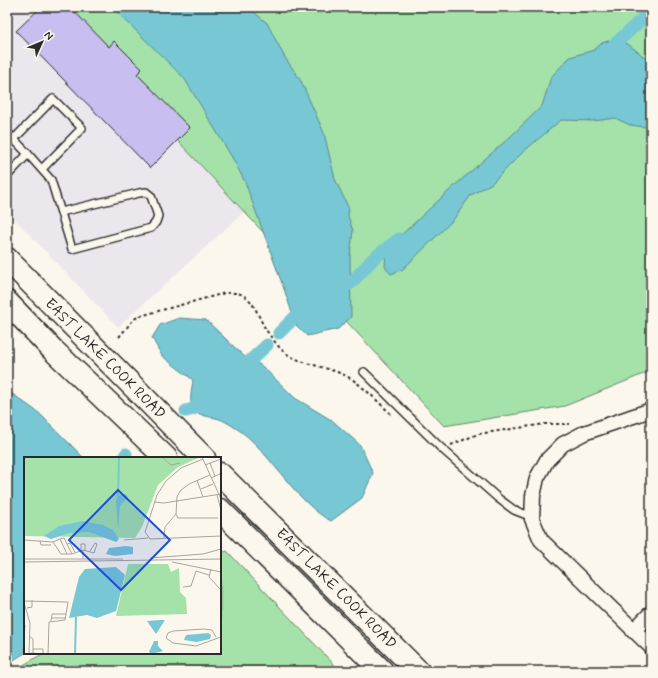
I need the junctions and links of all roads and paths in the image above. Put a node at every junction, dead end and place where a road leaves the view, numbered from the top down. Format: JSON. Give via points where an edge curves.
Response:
{"nodes":[{"id":1,"x":7,"y":132,"type":"edge"},
{"id":2,"x":14,"y":139,"type":"junction"},
{"id":3,"x":28,"y":154,"type":"junction"},
{"id":4,"x":42,"y":169,"type":"junction"},
{"id":5,"x":7,"y":176,"type":"edge"},
{"id":6,"x":61,"y":212,"type":"junction"},
{"id":7,"x":7,"y":260,"type":"edge"},
{"id":8,"x":7,"y":302,"type":"edge"},
{"id":9,"x":364,"y":372,"type":"dead end"},
{"id":10,"x":651,"y":410,"type":"edge"},
{"id":11,"x":165,"y":457,"type":"edge"},
{"id":12,"x":203,"y":457,"type":"edge"},
{"id":13,"x":221,"y":475,"type":"edge"},
{"id":14,"x":221,"y":511,"type":"edge"},
{"id":15,"x":532,"y":517,"type":"junction"},
{"id":16,"x":651,"y":613,"type":"edge"},
{"id":17,"x":634,"y":630,"type":"junction"},
{"id":18,"x":350,"y":639,"type":"junction"},
{"id":19,"x":651,"y":647,"type":"edge"},
{"id":20,"x":416,"y":669,"type":"edge"},
{"id":21,"x":374,"y":671,"type":"edge"},
{"id":22,"x":382,"y":671,"type":"edge"}],
"edges":[{"from":1,"to":2,"type":"lane"},
{"from":2,"to":3,"type":"lane"},
{"from":2,"to":4,"type":"lane","via":[[53,99],[82,128]]},
{"from":3,"to":4,"type":"lane"},
{"from":3,"to":5,"type":"lane"},
{"from":4,"to":6,"type":"lane","via":[[51,180]]},
{"from":6,"to":6,"type":"lane","via":[[72,250],[151,228],[158,216],[151,196],[146,192]]},
{"from":7,"to":12,"type":"main road","name":"EAST LAKE COOK ROAD"},
{"from":8,"to":11,"type":"main road","name":"EAST LAKE COOK ROAD","via":[[53,350]]},
{"from":9,"to":15,"type":"lane","via":[[440,447],[499,499],[514,510]]},
{"from":10,"to":15,"type":"street","via":[[584,433],[563,444],[547,460],[537,478]]},
{"from":13,"to":20,"type":"main road","name":"EAST LAKE COOK ROAD"},
{"from":14,"to":18,"type":"main road","name":"EAST LAKE COOK ROAD"},
{"from":15,"to":17,"type":"street","via":[[541,540]]},
{"from":16,"to":17,"type":"street"},
{"from":17,"to":19,"type":"street"},
{"from":18,"to":21,"type":"main road"},
{"from":18,"to":22,"type":"main road","name":"EAST LAKE COOK ROAD"}]}
